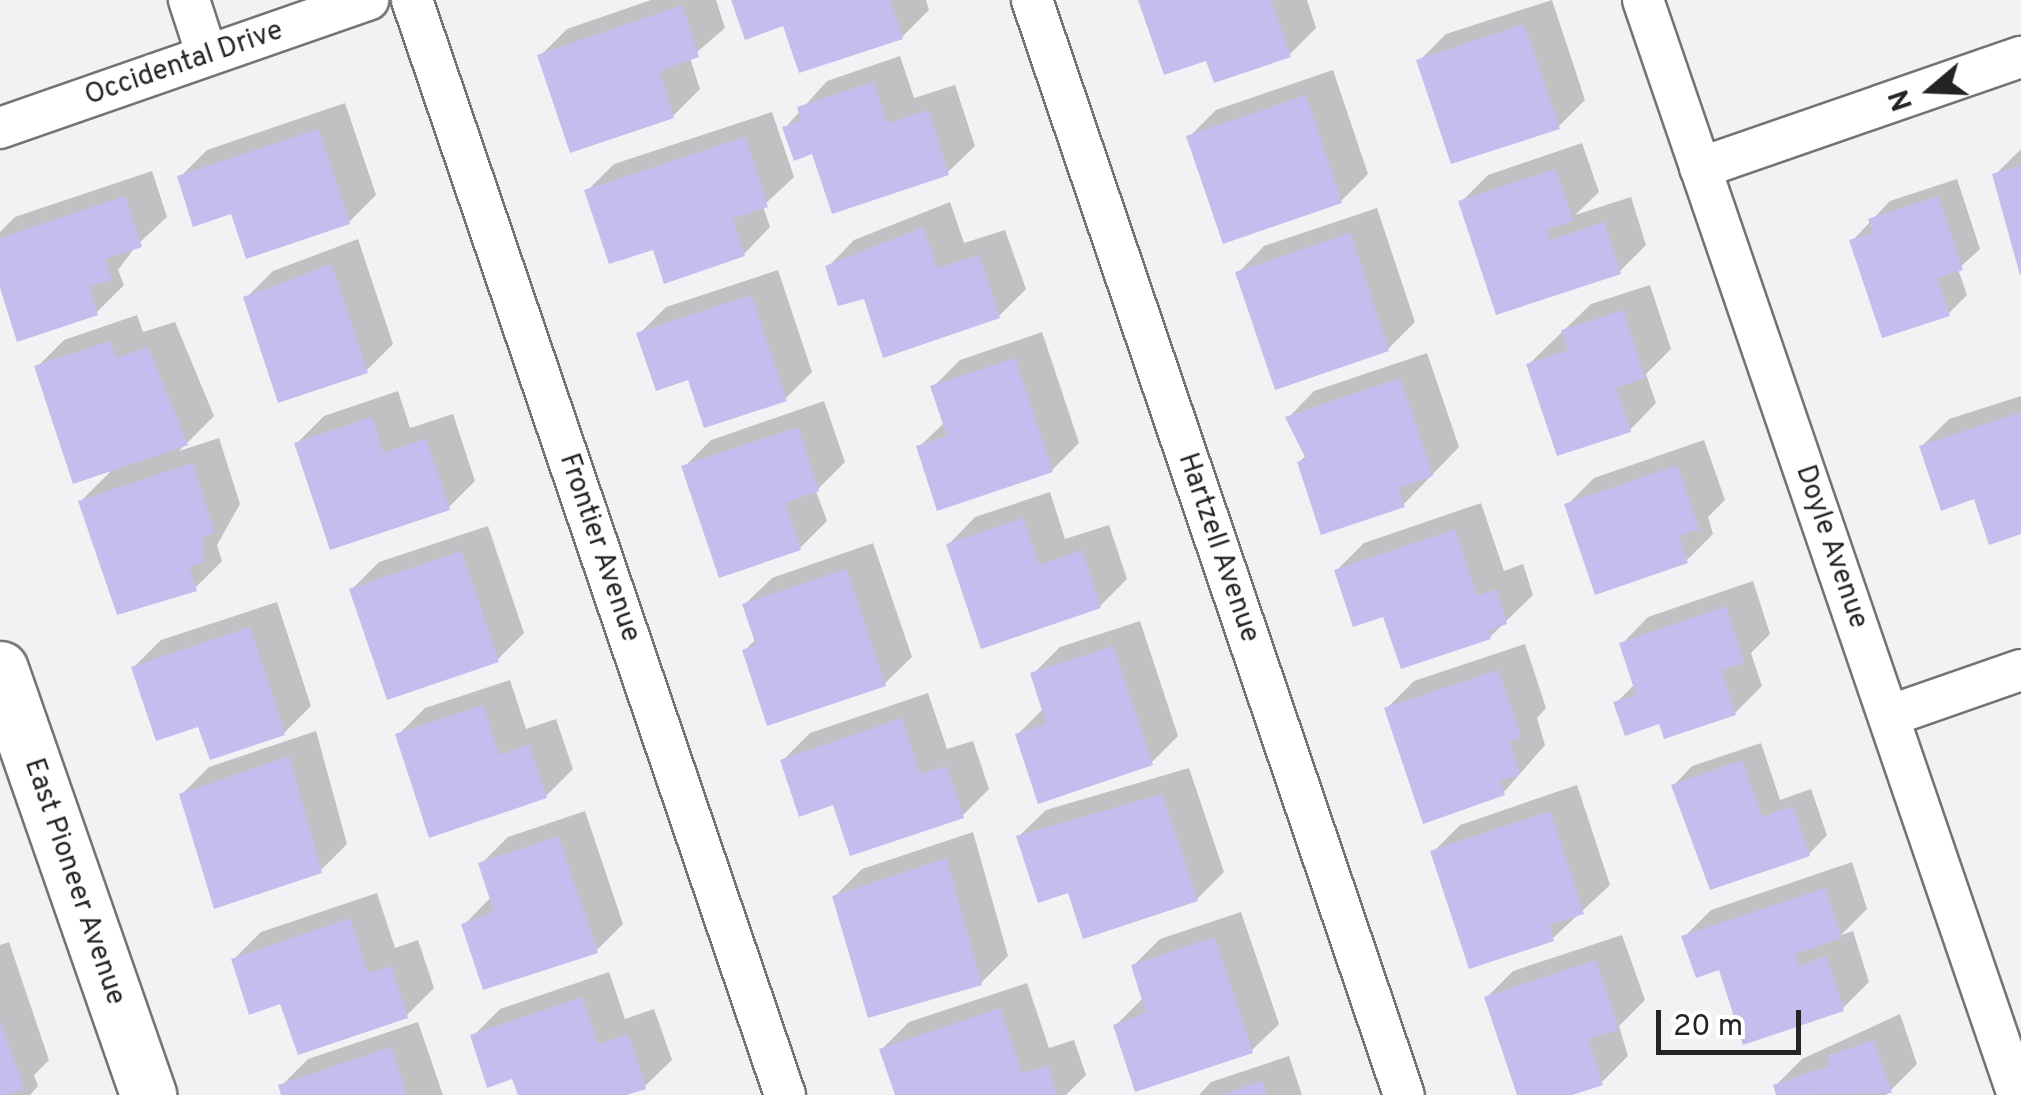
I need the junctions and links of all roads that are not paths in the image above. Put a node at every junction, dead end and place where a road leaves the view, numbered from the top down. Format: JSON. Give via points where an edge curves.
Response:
{"nodes":[{"id":1,"x":190,"y":0,"type":"edge"},
{"id":2,"x":368,"y":0,"type":"edge"},
{"id":3,"x":412,"y":0,"type":"edge"},
{"id":4,"x":1032,"y":0,"type":"edge"},
{"id":5,"x":1643,"y":0,"type":"edge"},
{"id":6,"x":206,"y":56,"type":"junction"},
{"id":7,"x":2021,"y":57,"type":"edge"},
{"id":8,"x":0,"y":128,"type":"edge"},
{"id":9,"x":1700,"y":168,"type":"junction"},
{"id":10,"x":0,"y":669,"type":"edge"},
{"id":11,"x":2021,"y":670,"type":"edge"},
{"id":12,"x":1889,"y":716,"type":"junction"},
{"id":13,"x":148,"y":1095,"type":"edge"},
{"id":14,"x":785,"y":1095,"type":"edge"},
{"id":15,"x":1404,"y":1095,"type":"edge"},
{"id":16,"x":2018,"y":1095,"type":"edge"}],
"edges":[{"from":1,"to":6,"type":"street"},
{"from":2,"to":6,"type":"street","name":"Occidental Drive"},
{"from":3,"to":14,"type":"street","name":"Frontier Avenue"},
{"from":4,"to":15,"type":"street","name":"Hartzell Avenue"},
{"from":5,"to":9,"type":"street","name":"Doyle Avenue"},
{"from":6,"to":8,"type":"street","name":"Occidental Drive"},
{"from":7,"to":9,"type":"street"},
{"from":9,"to":12,"type":"street","name":"Doyle Avenue"},
{"from":10,"to":13,"type":"street","name":"East Pioneer Avenue"},
{"from":11,"to":12,"type":"street"},
{"from":12,"to":16,"type":"street","name":"Doyle Avenue"}]}
